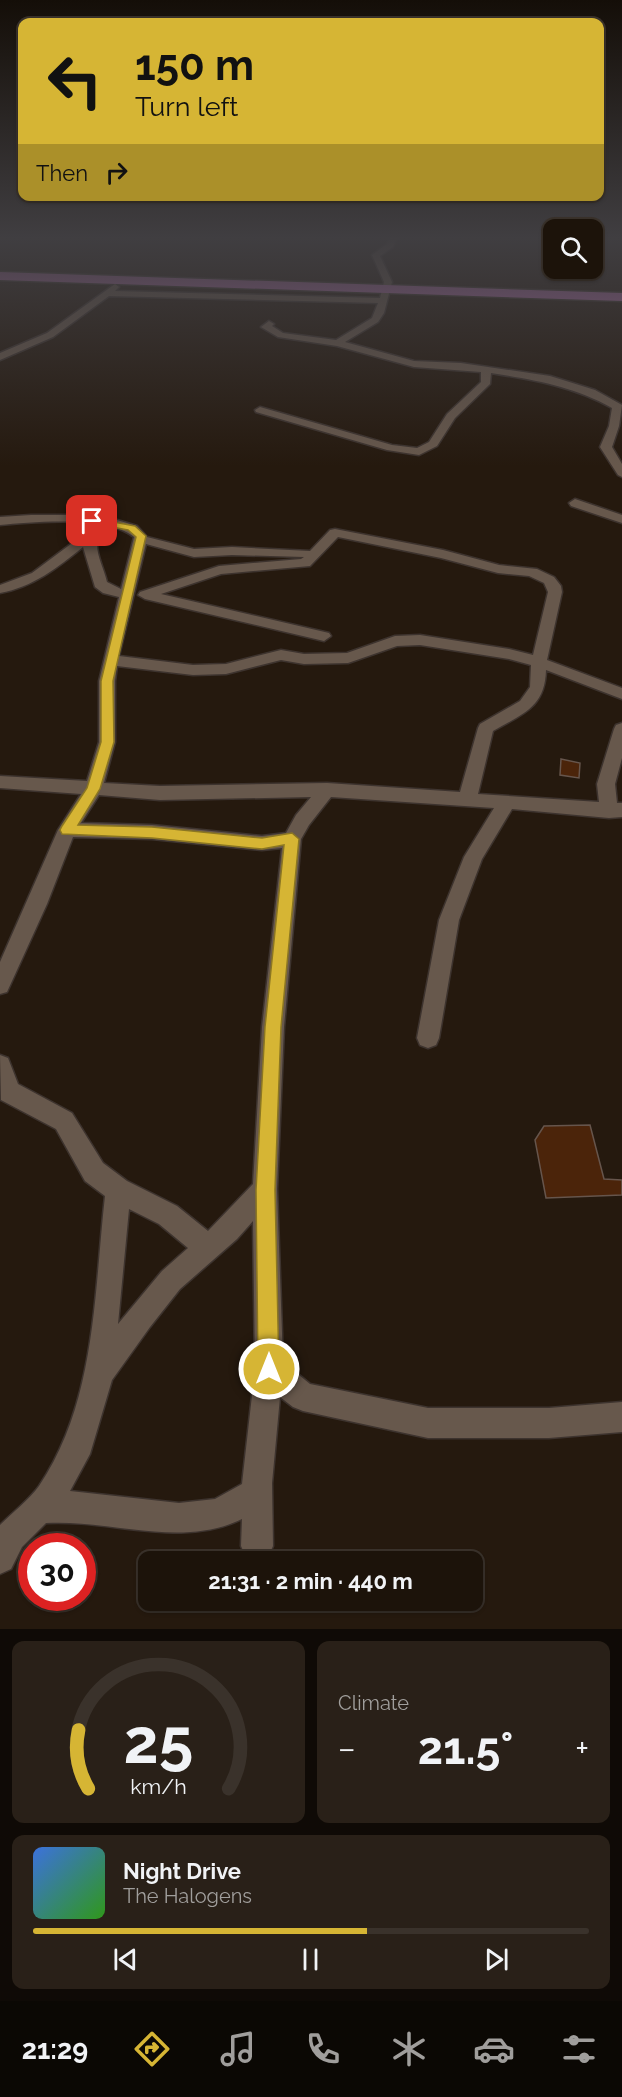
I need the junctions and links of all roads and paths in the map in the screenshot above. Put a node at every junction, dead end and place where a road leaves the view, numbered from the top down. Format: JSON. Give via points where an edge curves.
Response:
{"nodes":[{"id":1,"x":79,"y":314,"type":"edge"},
{"id":2,"x":380,"y":314,"type":"edge"},
{"id":3,"x":269,"y":324,"type":"dead end"},
{"id":4,"x":338,"y":343,"type":"junction"},
{"id":5,"x":0,"y":357,"type":"edge"},
{"id":6,"x":486,"y":370,"type":"junction"},
{"id":7,"x":620,"y":408,"type":"edge"},
{"id":8,"x":260,"y":410,"type":"dead end"},
{"id":9,"x":607,"y":439,"type":"junction"},
{"id":10,"x":621,"y":441,"type":"edge"},
{"id":11,"x":622,"y":473,"type":"edge"},
{"id":12,"x":574,"y":503,"type":"dead end"},
{"id":13,"x":622,"y":519,"type":"edge"},
{"id":14,"x":0,"y":521,"type":"edge"},
{"id":15,"x":105,"y":522,"type":"junction"},
{"id":16,"x":91,"y":535,"type":"junction"},
{"id":17,"x":141,"y":540,"type":"junction"},
{"id":18,"x":316,"y":553,"type":"junction"},
{"id":19,"x":0,"y":589,"type":"edge"},
{"id":20,"x":128,"y":593,"type":"junction"},
{"id":21,"x":145,"y":595,"type":"junction"},
{"id":22,"x":260,"y":620,"type":"junction"},
{"id":23,"x":324,"y":636,"type":"dead end"},
{"id":24,"x":287,"y":655,"type":"junction"},
{"id":25,"x":111,"y":660,"type":"junction"},
{"id":26,"x":539,"y":662,"type":"junction"},
{"id":27,"x":622,"y":694,"type":"edge"},
{"id":28,"x":622,"y":729,"type":"edge"},
{"id":29,"x":616,"y":766,"type":"edge"},
{"id":30,"x":0,"y":782,"type":"edge"},
{"id":31,"x":94,"y":789,"type":"junction"},
{"id":32,"x":327,"y":790,"type":"junction"},
{"id":33,"x":467,"y":800,"type":"junction"},
{"id":34,"x":507,"y":803,"type":"junction"},
{"id":35,"x":615,"y":811,"type":"edge"},
{"id":36,"x":67,"y":830,"type":"junction"},
{"id":37,"x":292,"y":839,"type":"junction"},
{"id":38,"x":0,"y":984,"type":"edge"},
{"id":39,"x":428,"y":1038,"type":"dead end"},
{"id":40,"x":0,"y":1066,"type":"edge"},
{"id":41,"x":118,"y":1190,"type":"junction"},
{"id":42,"x":265,"y":1190,"type":"junction"},
{"id":43,"x":208,"y":1248,"type":"junction"},
{"id":44,"x":269,"y":1369,"type":"junction"},
{"id":45,"x":100,"y":1373,"type":"junction"},
{"id":46,"x":622,"y":1417,"type":"edge"},
{"id":47,"x":257,"y":1492,"type":"junction"},
{"id":48,"x":39,"y":1508,"type":"junction"},
{"id":49,"x":257,"y":1546,"type":"dead end"},
{"id":50,"x":0,"y":1558,"type":"edge"}],
"edges":[{"from":1,"to":5,"type":"street","via":[[50,335]]},
{"from":2,"to":4,"type":"street"},
{"from":3,"to":4,"type":"street","via":[[266,327],[278,334]]},
{"from":4,"to":6,"type":"street","via":[[408,363]]},
{"from":6,"to":7,"type":"street","via":[[535,376],[578,387]]},
{"from":6,"to":8,"type":"street","via":[[486,382],[451,416],[433,444],[419,452],[380,445]]},
{"from":7,"to":9,"type":"street"},
{"from":9,"to":10,"type":"street"},
{"from":9,"to":11,"type":"street","via":[[606,447]]},
{"from":12,"to":13,"type":"street"},
{"from":14,"to":15,"type":"street","via":[[42,517]]},
{"from":15,"to":16,"type":"street"},
{"from":15,"to":17,"type":"street","via":[[131,528],[140,533]]},
{"from":16,"to":19,"type":"street","via":[[38,574]]},
{"from":16,"to":20,"type":"street","via":[[91,557],[100,584],[108,590]]},
{"from":17,"to":18,"type":"street","via":[[194,553]]},
{"from":17,"to":20,"type":"street"},
{"from":18,"to":21,"type":"street","via":[[305,563],[219,570]]},
{"from":18,"to":26,"type":"street","via":[[336,533],[537,574],[552,583],[555,592]]},
{"from":20,"to":21,"type":"street"},
{"from":20,"to":25,"type":"street"},
{"from":21,"to":22,"type":"street"},
{"from":22,"to":23,"type":"street"},
{"from":22,"to":24,"type":"street"},
{"from":24,"to":25,"type":"street","via":[[226,669],[193,670]]},
{"from":24,"to":26,"type":"street","via":[[304,659],[348,658],[395,641],[420,640]]},
{"from":25,"to":31,"type":"street","via":[[107,742]]},
{"from":26,"to":27,"type":"street"},
{"from":26,"to":33,"type":"street","via":[[540,684],[528,704],[486,728]]},
{"from":28,"to":29,"type":"street"},
{"from":29,"to":35,"type":"street","via":[[606,784]]},
{"from":30,"to":31,"type":"street"},
{"from":31,"to":32,"type":"street","via":[[160,793]]},
{"from":31,"to":36,"type":"street"},
{"from":32,"to":33,"type":"street"},
{"from":32,"to":37,"type":"street"},
{"from":33,"to":34,"type":"street"},
{"from":34,"to":35,"type":"street"},
{"from":34,"to":39,"type":"street","via":[[473,856],[449,920]]},
{"from":36,"to":37,"type":"street","via":[[152,832],[262,843]]},
{"from":36,"to":38,"type":"street"},
{"from":37,"to":42,"type":"street","via":[[273,1027]]},
{"from":40,"to":41,"type":"street","via":[[9,1092],[64,1121],[94,1172]]},
{"from":41,"to":43,"type":"street","via":[[168,1215]]},
{"from":41,"to":45,"type":"street"},
{"from":42,"to":43,"type":"street"},
{"from":42,"to":44,"type":"street"},
{"from":43,"to":45,"type":"street","via":[[171,1280]]},
{"from":44,"to":46,"type":"street","via":[[303,1397],[428,1423],[549,1423]]},
{"from":44,"to":47,"type":"street"},
{"from":45,"to":48,"type":"street","via":[[75,1454]]},
{"from":47,"to":48,"type":"street","via":[[215,1514],[179,1518],[72,1506]]},
{"from":47,"to":49,"type":"street"},
{"from":48,"to":50,"type":"street","via":[[11,1536]]}]}
